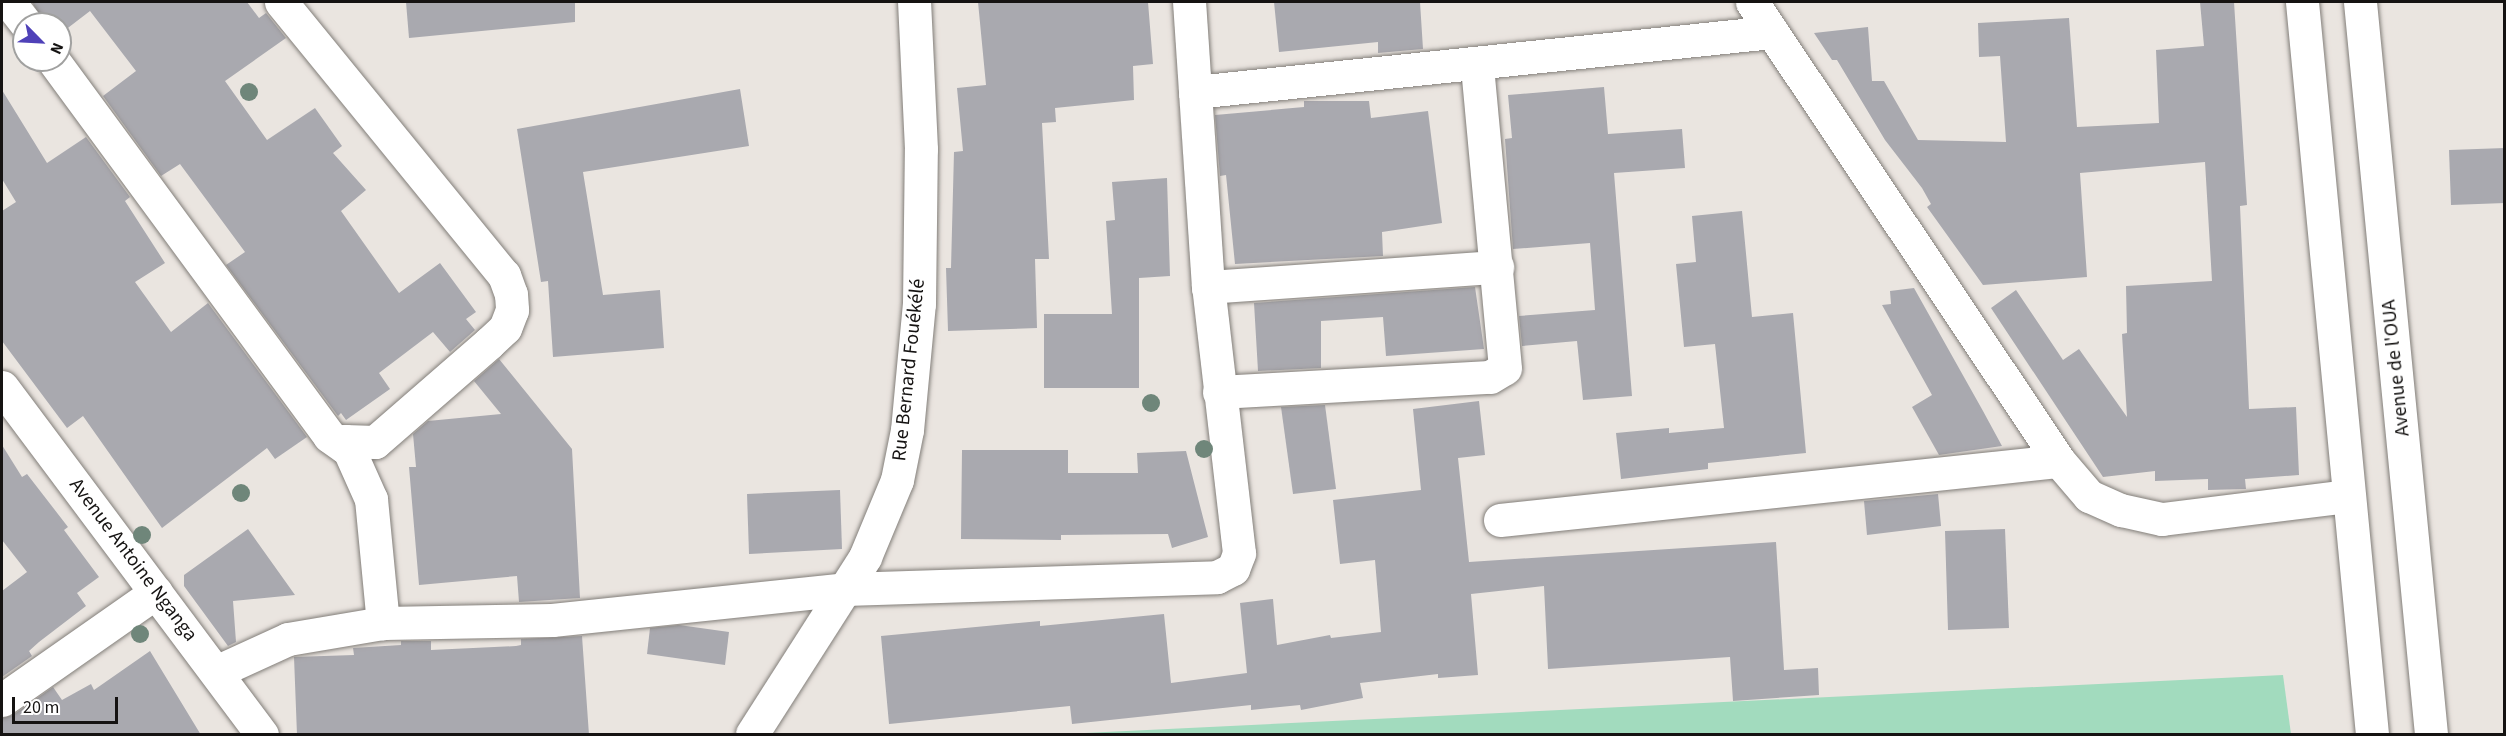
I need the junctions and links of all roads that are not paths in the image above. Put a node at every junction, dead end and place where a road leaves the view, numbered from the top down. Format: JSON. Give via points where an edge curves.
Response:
{"nodes":[{"id":1,"x":281,"y":2,"type":"edge"},
{"id":2,"x":914,"y":2,"type":"edge"},
{"id":3,"x":1189,"y":2,"type":"edge"},
{"id":4,"x":1752,"y":2,"type":"edge"},
{"id":5,"x":2302,"y":2,"type":"edge"},
{"id":6,"x":2360,"y":2,"type":"edge"},
{"id":7,"x":1772,"y":32,"type":"junction"},
{"id":8,"x":1477,"y":64,"type":"junction"},
{"id":9,"x":61,"y":72,"type":"edge"},
{"id":10,"x":1195,"y":93,"type":"junction"},
{"id":11,"x":1497,"y":267,"type":"junction"},
{"id":12,"x":1208,"y":287,"type":"junction"},
{"id":13,"x":2,"y":387,"type":"edge"},
{"id":14,"x":1219,"y":392,"type":"junction"},
{"id":15,"x":345,"y":441,"type":"junction"},
{"id":16,"x":2059,"y":461,"type":"junction"},
{"id":17,"x":2348,"y":496,"type":"junction"},
{"id":18,"x":1500,"y":520,"type":"dead end"},
{"id":19,"x":845,"y":590,"type":"junction"},
{"id":20,"x":156,"y":592,"type":"junction"},
{"id":21,"x":383,"y":623,"type":"junction"},
{"id":22,"x":218,"y":671,"type":"junction"},
{"id":23,"x":2,"y":700,"type":"edge"},
{"id":24,"x":262,"y":735,"type":"edge"},
{"id":25,"x":752,"y":735,"type":"edge"},
{"id":26,"x":2372,"y":735,"type":"edge"},
{"id":27,"x":2431,"y":735,"type":"edge"}],
"edges":[{"from":1,"to":15,"type":"street","via":[[504,275],[511,294],[512,310],[505,328],[489,343],[375,442]]},
{"from":2,"to":19,"type":"street","name":"Rue Bernard Fouékélé","via":[[921,149],[920,244],[919,304],[907,430],[888,509]]},
{"from":3,"to":10,"type":"street"},
{"from":4,"to":7,"type":"street"},
{"from":5,"to":17,"type":"street"},
{"from":6,"to":27,"type":"street","name":"Avenue de l'OUA"},
{"from":7,"to":8,"type":"street"},
{"from":7,"to":16,"type":"street"},
{"from":8,"to":10,"type":"street"},
{"from":8,"to":11,"type":"street"},
{"from":9,"to":15,"type":"street","via":[[329,436],[345,447]]},
{"from":10,"to":12,"type":"street"},
{"from":11,"to":12,"type":"street"},
{"from":11,"to":14,"type":"street","via":[[1505,368],[1490,377]]},
{"from":12,"to":14,"type":"street"},
{"from":13,"to":20,"type":"street","name":"Avenue Antoine Nganga"},
{"from":14,"to":19,"type":"street","via":[[1239,554],[1233,569],[1217,577]]},
{"from":15,"to":21,"type":"street","via":[[371,499]]},
{"from":16,"to":17,"type":"street","via":[[2089,495],[2121,510],[2162,519]]},
{"from":16,"to":18,"type":"street"},
{"from":17,"to":26,"type":"street"},
{"from":19,"to":21,"type":"street","via":[[552,620]]},
{"from":19,"to":25,"type":"street","name":"Rue Bernard Fouékélé"},
{"from":20,"to":22,"type":"street","name":"Avenue Antoine Nganga"},
{"from":20,"to":23,"type":"street"},
{"from":21,"to":22,"type":"street","via":[[288,639]]},
{"from":22,"to":24,"type":"street","name":"Avenue Antoine Nganga"}]}
